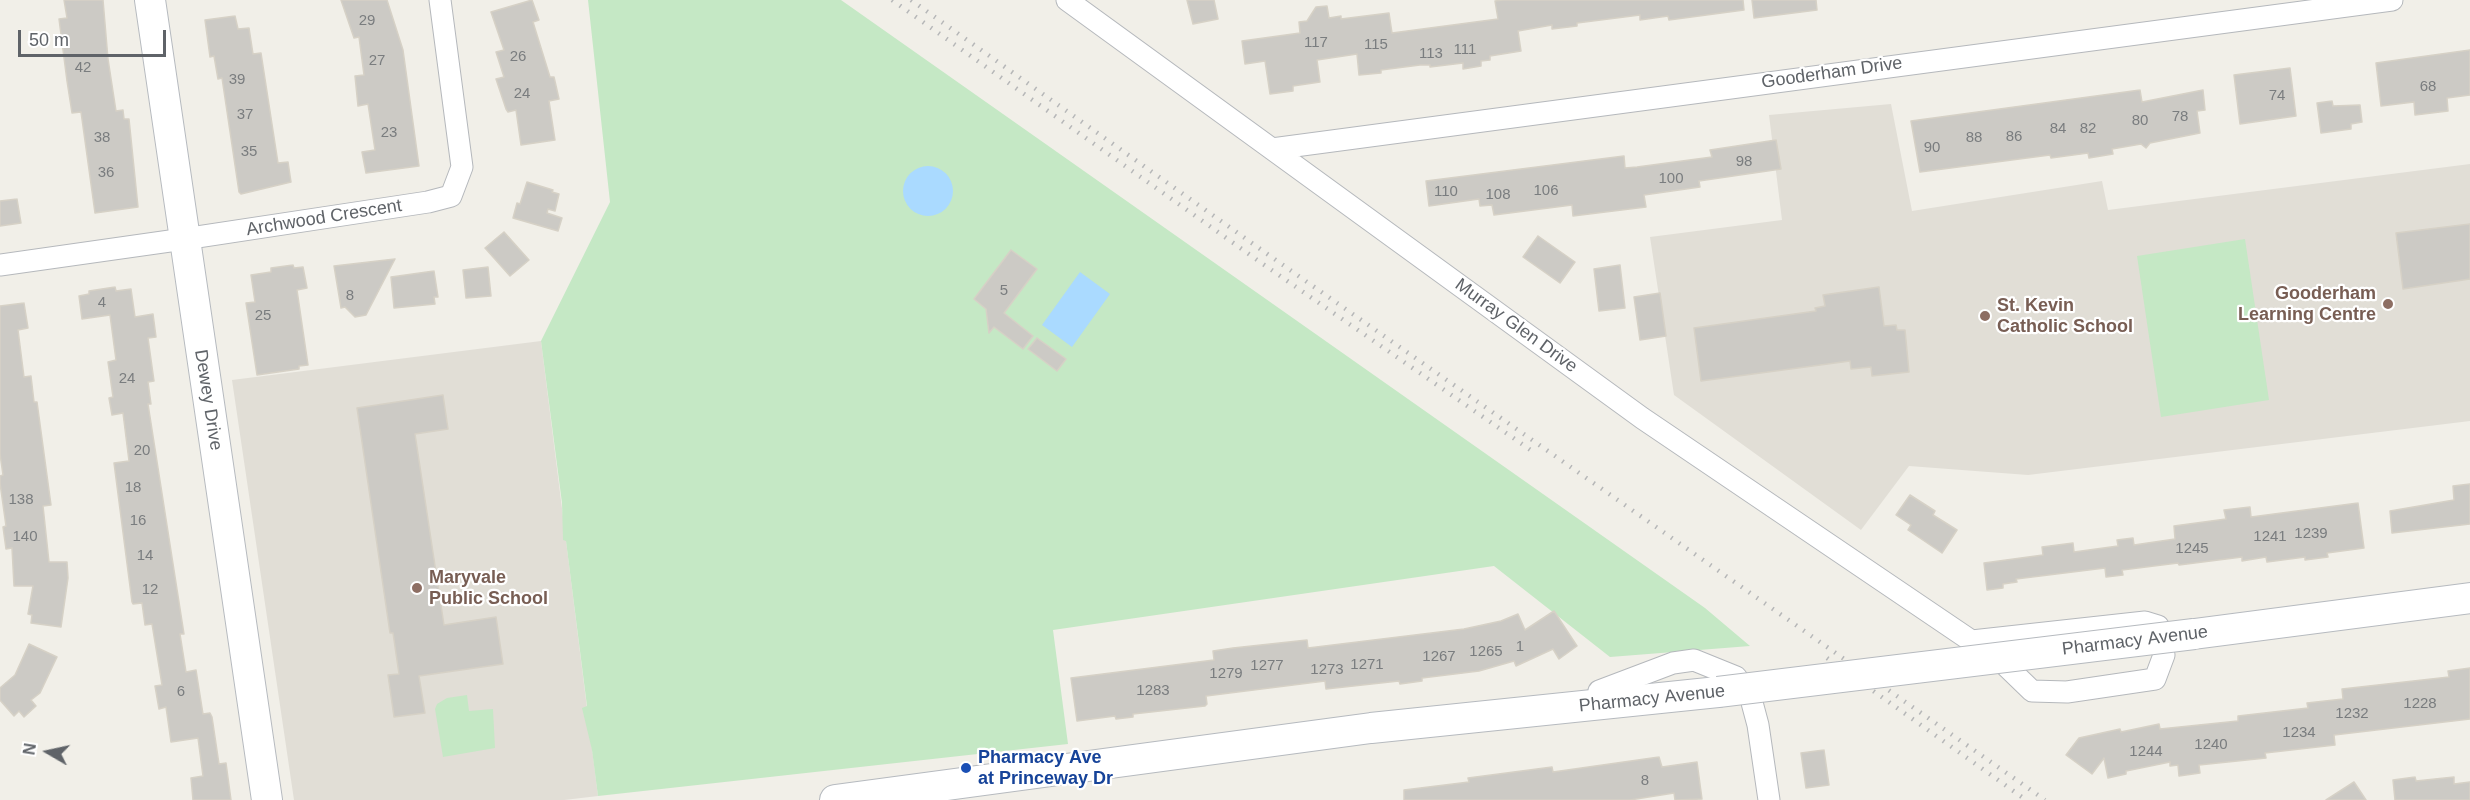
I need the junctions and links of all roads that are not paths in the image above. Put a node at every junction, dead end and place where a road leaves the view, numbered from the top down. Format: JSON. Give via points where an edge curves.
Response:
{"nodes":[{"id":1,"x":150,"y":0,"type":"edge"},
{"id":2,"x":440,"y":0,"type":"edge"},
{"id":3,"x":1067,"y":0,"type":"edge"},
{"id":4,"x":2392,"y":0,"type":"edge"},
{"id":5,"x":1272,"y":148,"type":"junction"},
{"id":6,"x":184,"y":239,"type":"junction"},
{"id":7,"x":0,"y":265,"type":"edge"},
{"id":8,"x":2470,"y":598,"type":"edge"},
{"id":9,"x":1972,"y":641,"type":"junction"},
{"id":10,"x":1599,"y":692,"type":"dead end"},
{"id":11,"x":910,"y":795,"type":"edge"},
{"id":12,"x":267,"y":800,"type":"edge"},
{"id":13,"x":835,"y":800,"type":"edge"},
{"id":14,"x":1769,"y":800,"type":"edge"}],
"edges":[{"from":1,"to":6,"type":"street","name":"Dewey Drive"},
{"from":2,"to":6,"type":"street","name":"Archwood Crescent","via":[[462,167],[451,196]]},
{"from":3,"to":5,"type":"street","name":"Murray Glen Drive"},
{"from":4,"to":5,"type":"street","name":"Gooderham Drive"},
{"from":5,"to":9,"type":"street","name":"Murray Glen Drive","via":[[1642,418]]},
{"from":6,"to":7,"type":"street","name":"Archwood Crescent"},
{"from":6,"to":12,"type":"street","name":"Dewey Drive"},
{"from":8,"to":11,"type":"street","name":"Pharmacy Avenue","bridge":true,"via":[[1718,692],[1371,728]]},
{"from":9,"to":9,"type":"street","name":"Murray Glen Drive","via":[[2145,622],[2158,626],[2164,656],[2155,679],[2067,692],[2032,691]]},
{"from":10,"to":14,"type":"street","via":[[1673,663],[1695,660],[1737,677],[1750,695],[1758,725]]},
{"from":11,"to":13,"type":"street","name":"Pharmacy Avenue"}]}
